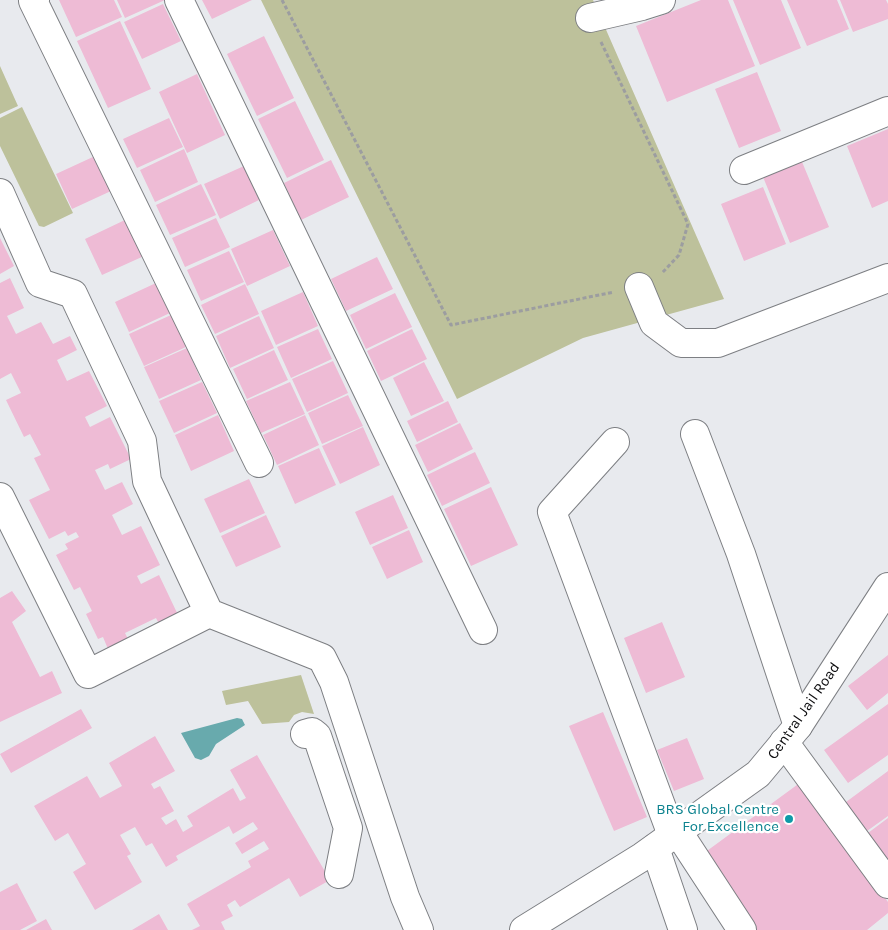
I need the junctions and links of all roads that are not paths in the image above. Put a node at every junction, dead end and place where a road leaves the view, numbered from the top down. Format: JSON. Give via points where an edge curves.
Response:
{"nodes":[{"id":1,"x":35,"y":0,"type":"edge"},
{"id":2,"x":179,"y":0,"type":"edge"},
{"id":3,"x":661,"y":0,"type":"edge"},
{"id":4,"x":595,"y":29,"type":"road end"},
{"id":5,"x":888,"y":111,"type":"edge"},
{"id":6,"x":744,"y":170,"type":"dead end"},
{"id":7,"x":0,"y":192,"type":"edge"},
{"id":8,"x":888,"y":278,"type":"edge"},
{"id":9,"x":639,"y":287,"type":"road end"},
{"id":10,"x":696,"y":434,"type":"dead end"},
{"id":11,"x":615,"y":442,"type":"dead end"},
{"id":12,"x":259,"y":463,"type":"dead end"},
{"id":13,"x":0,"y":497,"type":"edge"},
{"id":14,"x":7,"y":531,"type":"edge"},
{"id":15,"x":886,"y":594,"type":"edge"},
{"id":16,"x":209,"y":613,"type":"junction"},
{"id":17,"x":483,"y":630,"type":"dead end"},
{"id":18,"x":305,"y":734,"type":"dead end"},
{"id":19,"x":791,"y":734,"type":"junction"},
{"id":20,"x":662,"y":843,"type":"junction"},
{"id":21,"x":339,"y":874,"type":"dead end"},
{"id":22,"x":888,"y":884,"type":"edge"},
{"id":23,"x":418,"y":930,"type":"edge"},
{"id":24,"x":524,"y":930,"type":"edge"},
{"id":25,"x":666,"y":930,"type":"edge"},
{"id":26,"x":683,"y":930,"type":"edge"},
{"id":27,"x":742,"y":930,"type":"edge"}],
"edges":[{"from":1,"to":12,"type":"street"},
{"from":2,"to":17,"type":"street"},
{"from":3,"to":4,"type":"street"},
{"from":5,"to":6,"type":"street"},
{"from":7,"to":16,"type":"street","via":[[40,283],[74,294],[142,441],[147,481]]},
{"from":8,"to":9,"type":"street","via":[[718,343],[681,343],[654,323]]},
{"from":10,"to":19,"type":"street","via":[[741,554]]},
{"from":11,"to":20,"type":"street","via":[[552,512]]},
{"from":13,"to":14,"type":"street"},
{"from":14,"to":16,"type":"street","via":[[88,674]]},
{"from":15,"to":19,"type":"street","name":"Central Jail Road"},
{"from":16,"to":23,"type":"street","via":[[322,658],[334,682]]},
{"from":18,"to":21,"type":"street","via":[[312,732],[317,736],[348,828]]},
{"from":19,"to":20,"type":"street","name":"Central Jail Road","via":[[758,774]]},
{"from":19,"to":22,"type":"street"},
{"from":20,"to":24,"type":"street","name":"Central Jail Road"},
{"from":20,"to":25,"type":"street"},
{"from":20,"to":26,"type":"street"},
{"from":20,"to":27,"type":"street"}]}
